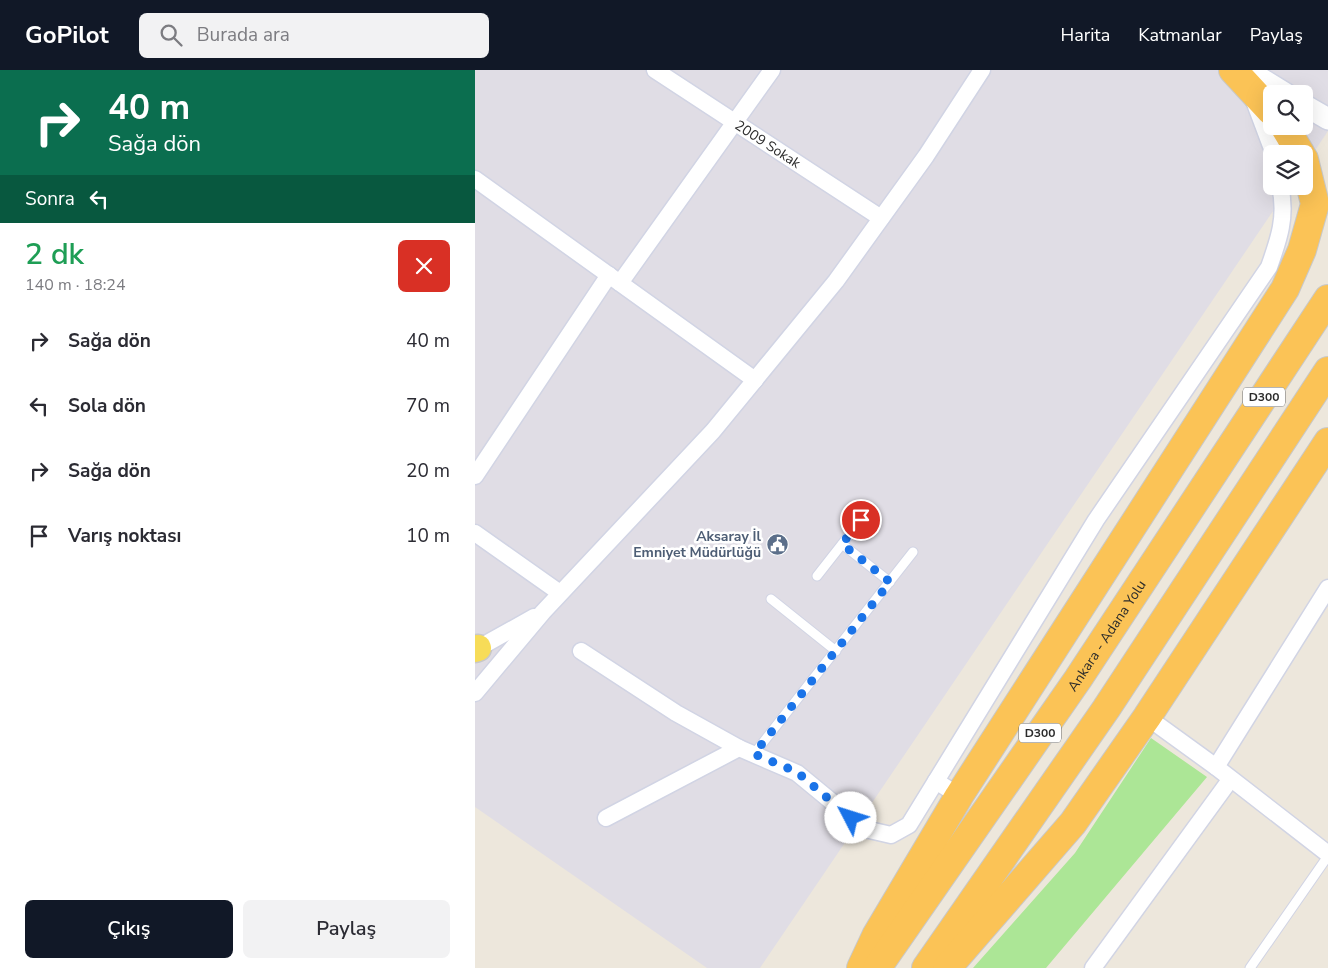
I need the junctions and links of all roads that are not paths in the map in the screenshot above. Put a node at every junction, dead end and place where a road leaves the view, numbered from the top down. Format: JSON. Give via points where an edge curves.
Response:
{"nodes":[{"id":1,"x":655,"y":70,"type":"edge"},
{"id":2,"x":771,"y":70,"type":"edge"},
{"id":3,"x":982,"y":70,"type":"edge"},
{"id":4,"x":1242,"y":74,"type":"edge"},
{"id":5,"x":1266,"y":85,"type":"edge"},
{"id":6,"x":1263,"y":101,"type":"edge"},
{"id":7,"x":1313,"y":111,"type":"edge"},
{"id":8,"x":1328,"y":120,"type":"edge"},
{"id":9,"x":734,"y":122,"type":"junction"},
{"id":10,"x":1270,"y":145,"type":"edge"},
{"id":11,"x":475,"y":179,"type":"edge"},
{"id":12,"x":1282,"y":195,"type":"edge"},
{"id":13,"x":1313,"y":195,"type":"edge"},
{"id":14,"x":881,"y":218,"type":"junction"},
{"id":15,"x":1328,"y":228,"type":"edge"},
{"id":16,"x":615,"y":279,"type":"junction"},
{"id":17,"x":1285,"y":289,"type":"junction"},
{"id":18,"x":1328,"y":299,"type":"edge"},
{"id":19,"x":1328,"y":372,"type":"edge"},
{"id":20,"x":755,"y":380,"type":"junction"},
{"id":21,"x":1328,"y":442,"type":"edge"},
{"id":22,"x":475,"y":476,"type":"edge"},
{"id":23,"x":861,"y":520,"type":"dead end"},
{"id":24,"x":475,"y":534,"type":"edge"},
{"id":25,"x":842,"y":544,"type":"junction"},
{"id":26,"x":913,"y":552,"type":"dead end"},
{"id":27,"x":817,"y":576,"type":"dead end"},
{"id":28,"x":890,"y":582,"type":"junction"},
{"id":29,"x":1328,"y":588,"type":"edge"},
{"id":30,"x":560,"y":593,"type":"junction"},
{"id":31,"x":771,"y":599,"type":"dead end"},
{"id":32,"x":543,"y":612,"type":"junction"},
{"id":33,"x":476,"y":649,"type":"edge"},
{"id":34,"x":581,"y":651,"type":"dead end"},
{"id":35,"x":835,"y":651,"type":"junction"},
{"id":36,"x":475,"y":693,"type":"edge"},
{"id":37,"x":1147,"y":717,"type":"junction"},
{"id":38,"x":747,"y":751,"type":"junction"},
{"id":39,"x":1216,"y":767,"type":"junction"},
{"id":40,"x":1231,"y":780,"type":"junction"},
{"id":41,"x":936,"y":781,"type":"junction"},
{"id":42,"x":959,"y":796,"type":"junction"},
{"id":43,"x":606,"y":818,"type":"dead end"},
{"id":44,"x":1328,"y":855,"type":"edge"},
{"id":45,"x":861,"y":968,"type":"edge"},
{"id":46,"x":877,"y":968,"type":"edge"},
{"id":47,"x":926,"y":968,"type":"edge"},
{"id":48,"x":947,"y":968,"type":"edge"},
{"id":49,"x":1093,"y":968,"type":"edge"},
{"id":50,"x":1250,"y":968,"type":"edge"}],
"edges":[{"from":1,"to":9,"type":"street","name":"2009 Sokak"},
{"from":2,"to":9,"type":"street"},
{"from":3,"to":14,"type":"street","via":[[927,156]]},
{"from":4,"to":5,"type":"street"},
{"from":4,"to":6,"type":"highway"},
{"from":4,"to":10,"type":"street"},
{"from":7,"to":8,"type":"street"},
{"from":9,"to":14,"type":"street","name":"2009 Sokak"},
{"from":9,"to":16,"type":"street"},
{"from":11,"to":16,"type":"street"},
{"from":12,"to":41,"type":"street","via":[[1281,234],[1269,267],[1096,520]]},
{"from":13,"to":17,"type":"highway","via":[[1315,204],[1302,250]]},
{"from":14,"to":20,"type":"street","via":[[836,282]]},
{"from":15,"to":17,"type":"highway"},
{"from":16,"to":20,"type":"street"},
{"from":16,"to":22,"type":"street"},
{"from":17,"to":42,"type":"highway"},
{"from":18,"to":46,"type":"highway","name":"Ankara - Adana Yolu","number":"D300","via":[[1078,679]]},
{"from":19,"to":47,"type":"highway","number":"D300","via":[[1106,709]]},
{"from":20,"to":30,"type":"street","via":[[713,431]]},
{"from":21,"to":37,"type":"highway"},
{"from":23,"to":25,"type":"lane"},
{"from":24,"to":30,"type":"street"},
{"from":25,"to":27,"type":"lane"},
{"from":25,"to":28,"type":"lane"},
{"from":26,"to":28,"type":"lane"},
{"from":28,"to":35,"type":"lane"},
{"from":29,"to":39,"type":"street"},
{"from":30,"to":32,"type":"street"},
{"from":31,"to":35,"type":"lane"},
{"from":32,"to":33,"type":"street"},
{"from":32,"to":36,"type":"street"},
{"from":34,"to":38,"type":"street","via":[[676,713]]},
{"from":35,"to":38,"type":"lane"},
{"from":37,"to":39,"type":"street"},
{"from":37,"to":48,"type":"highway","via":[[1073,823]]},
{"from":38,"to":41,"type":"street","via":[[797,772],[865,829],[891,835],[909,825]]},
{"from":38,"to":43,"type":"street"},
{"from":39,"to":40,"type":"street"},
{"from":40,"to":44,"type":"street"},
{"from":40,"to":49,"type":"street"},
{"from":41,"to":42,"type":"street"},
{"from":42,"to":45,"type":"highway","via":[[876,936]]},
{"from":44,"to":50,"type":"lane"}]}
